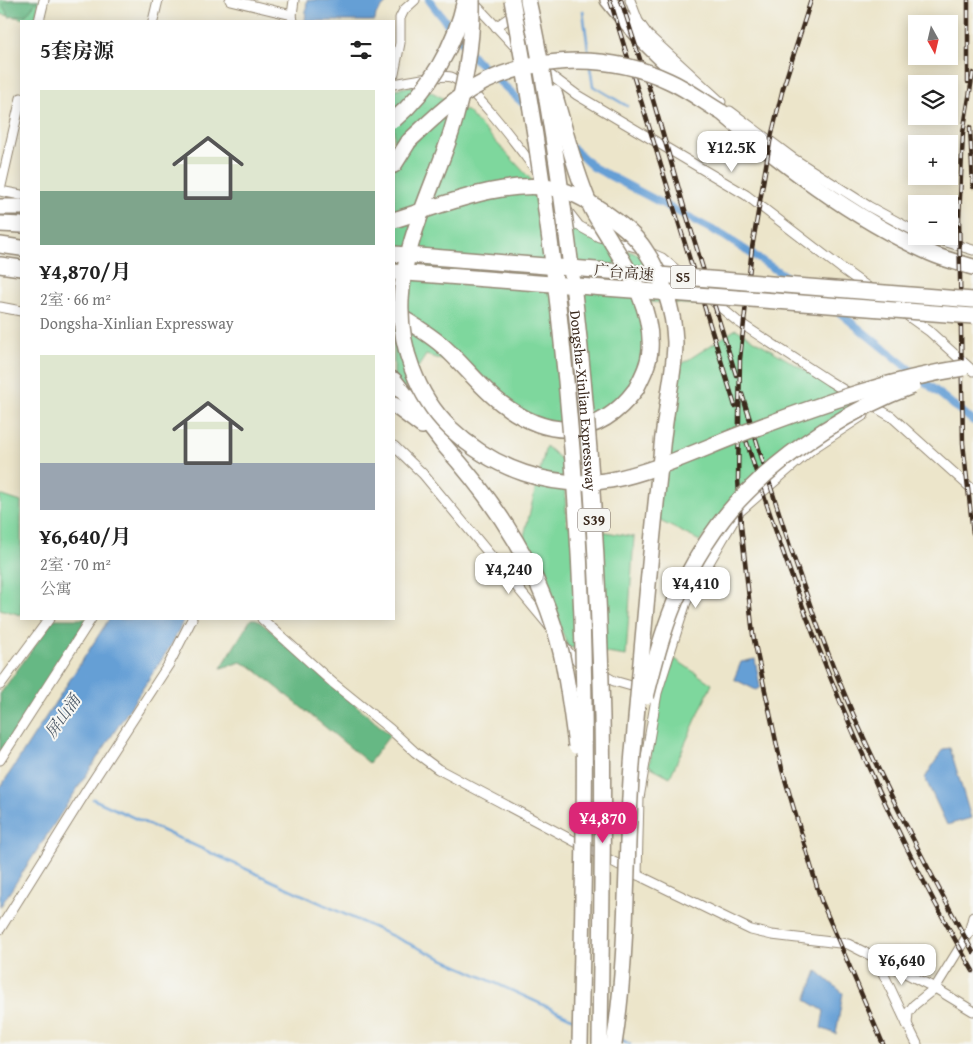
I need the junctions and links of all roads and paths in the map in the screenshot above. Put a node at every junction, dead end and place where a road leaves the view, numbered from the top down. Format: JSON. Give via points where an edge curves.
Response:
{"nodes":[{"id":1,"x":44,"y":0,"type":"edge"},
{"id":2,"x":158,"y":0,"type":"edge"},
{"id":3,"x":230,"y":0,"type":"edge"},
{"id":4,"x":294,"y":0,"type":"edge"},
{"id":5,"x":465,"y":0,"type":"edge"},
{"id":6,"x":472,"y":0,"type":"edge"},
{"id":7,"x":512,"y":0,"type":"edge"},
{"id":8,"x":528,"y":0,"type":"edge"},
{"id":9,"x":535,"y":0,"type":"edge"},
{"id":10,"x":608,"y":0,"type":"edge"},
{"id":11,"x":630,"y":0,"type":"edge"},
{"id":12,"x":414,"y":1,"type":"edge"},
{"id":13,"x":291,"y":19,"type":"edge"},
{"id":14,"x":39,"y":20,"type":"edge"},
{"id":15,"x":153,"y":20,"type":"edge"},
{"id":16,"x":496,"y":27,"type":"junction"},
{"id":17,"x":535,"y":32,"type":"junction"},
{"id":18,"x":395,"y":69,"type":"edge"},
{"id":19,"x":395,"y":84,"type":"edge"},
{"id":20,"x":20,"y":102,"type":"edge"},
{"id":21,"x":721,"y":112,"type":"junction"},
{"id":22,"x":395,"y":119,"type":"edge"},
{"id":23,"x":395,"y":162,"type":"edge"},
{"id":24,"x":0,"y":190,"type":"edge"},
{"id":25,"x":20,"y":195,"type":"edge"},
{"id":26,"x":20,"y":206,"type":"edge"},
{"id":27,"x":0,"y":207,"type":"edge"},
{"id":28,"x":395,"y":220,"type":"edge"},
{"id":29,"x":0,"y":224,"type":"edge"},
{"id":30,"x":20,"y":225,"type":"edge"},
{"id":31,"x":908,"y":228,"type":"edge"},
{"id":32,"x":0,"y":244,"type":"edge"},
{"id":33,"x":20,"y":244,"type":"edge"},
{"id":34,"x":957,"y":245,"type":"edge"},
{"id":35,"x":20,"y":248,"type":"edge"},
{"id":36,"x":973,"y":250,"type":"edge"},
{"id":37,"x":395,"y":254,"type":"edge"},
{"id":38,"x":0,"y":265,"type":"edge"},
{"id":39,"x":973,"y":267,"type":"edge"},
{"id":40,"x":20,"y":268,"type":"edge"},
{"id":41,"x":395,"y":272,"type":"edge"},
{"id":42,"x":973,"y":300,"type":"edge"},
{"id":43,"x":0,"y":307,"type":"edge"},
{"id":44,"x":20,"y":310,"type":"edge"},
{"id":45,"x":395,"y":314,"type":"edge"},
{"id":46,"x":973,"y":316,"type":"edge"},
{"id":47,"x":970,"y":369,"type":"edge"},
{"id":48,"x":395,"y":381,"type":"edge"},
{"id":49,"x":395,"y":406,"type":"edge"},
{"id":50,"x":876,"y":408,"type":"junction"},
{"id":51,"x":444,"y":445,"type":"junction"},
{"id":52,"x":395,"y":447,"type":"edge"},
{"id":53,"x":973,"y":490,"type":"edge"},
{"id":54,"x":48,"y":620,"type":"edge"},
{"id":55,"x":90,"y":620,"type":"edge"},
{"id":56,"x":191,"y":620,"type":"edge"},
{"id":57,"x":263,"y":620,"type":"edge"},
{"id":58,"x":0,"y":685,"type":"edge"},
{"id":59,"x":657,"y":693,"type":"junction"},
{"id":60,"x":633,"y":744,"type":"junction"},
{"id":61,"x":0,"y":760,"type":"edge"},
{"id":62,"x":585,"y":813,"type":"junction"},
{"id":63,"x":637,"y":875,"type":"junction"},
{"id":64,"x":973,"y":917,"type":"edge"},
{"id":65,"x":0,"y":929,"type":"edge"},
{"id":66,"x":876,"y":958,"type":"junction"},
{"id":67,"x":935,"y":988,"type":"junction"},
{"id":68,"x":973,"y":1011,"type":"edge"},
{"id":69,"x":907,"y":1024,"type":"junction"},
{"id":70,"x":580,"y":1044,"type":"edge"},
{"id":71,"x":600,"y":1044,"type":"edge"},
{"id":72,"x":614,"y":1044,"type":"edge"},
{"id":73,"x":917,"y":1044,"type":"edge"}],
"edges":[{"from":1,"to":14,"type":"street"},
{"from":2,"to":15,"type":"street"},
{"from":3,"to":13,"type":"street"},
{"from":4,"to":13,"type":"street"},
{"from":5,"to":22,"type":"highway","bridge":true,"via":[[458,27],[438,67],[415,99]]},
{"from":6,"to":16,"type":"street"},
{"from":6,"to":47,"type":"highway","bridge":true,"via":[[470,43],[462,89],[451,133],[410,248],[401,302],[406,348],[418,382],[440,417],[468,443],[493,460],[530,476],[568,482],[607,480],[643,471],[759,427],[888,384]]},
{"from":7,"to":62,"type":"highway","name":"Dongsha-Xinlian Expressway","number":"S39","bridge":true,"via":[[540,163],[565,371],[582,616]]},
{"from":8,"to":17,"type":"highway","name":"Dongsha-Xinlian Expressway","number":"S39","bridge":true},
{"from":9,"to":16,"type":"street"},
{"from":10,"to":21,"type":"highway","bridge":true,"via":[[666,64]]},
{"from":11,"to":31,"type":"street","via":[[648,35],[728,109],[802,164]]},
{"from":12,"to":18,"type":"street","via":[[400,18]]},
{"from":16,"to":47,"type":"street","via":[[517,50],[576,96],[746,195],[929,331]]},
{"from":17,"to":45,"type":"highway","bridge":true,"via":[[582,186],[629,273],[645,314],[650,350],[636,389],[614,414],[581,429],[554,429],[517,415],[444,347]]},
{"from":17,"to":71,"type":"highway","name":"Dongsha-Xinlian Expressway","number":"S39","bridge":true,"via":[[568,244],[580,343],[593,508],[602,718]]},
{"from":19,"to":50,"type":"street","via":[[450,76],[466,85],[579,226],[598,237],[662,258],[737,321]]},
{"from":20,"to":24,"type":"street"},
{"from":21,"to":23,"type":"highway","bridge":true,"via":[[670,81],[638,69],[603,61],[570,60],[514,70],[459,97],[409,141]]},
{"from":21,"to":39,"type":"highway","via":[[758,144],[858,216],[931,254]]},
{"from":24,"to":25,"type":"street"},
{"from":26,"to":27,"type":"highway"},
{"from":28,"to":60,"type":"highway","bridge":true,"via":[[486,193],[547,187],[578,196],[608,214],[644,247],[654,266],[670,307],[675,344],[658,478]]},
{"from":29,"to":30,"type":"highway"},
{"from":32,"to":33,"type":"highway"},
{"from":32,"to":35,"type":"highway"},
{"from":34,"to":36,"type":"street"},
{"from":37,"to":42,"type":"highway","name":"广台高速","number":"S5","bridge":true},
{"from":38,"to":40,"type":"highway"},
{"from":41,"to":46,"type":"highway","name":"广台高速","number":"S5","bridge":true},
{"from":43,"to":44,"type":"street"},
{"from":47,"to":60,"type":"highway","bridge":true,"via":[[931,378],[850,415],[746,492],[713,534],[675,602]]},
{"from":48,"to":51,"type":"highway"},
{"from":49,"to":51,"type":"highway"},
{"from":50,"to":53,"type":"street","via":[[892,417]]},
{"from":50,"to":59,"type":"street","via":[[812,449],[738,513],[686,602]]},
{"from":51,"to":62,"type":"highway","bridge":true,"via":[[503,518],[526,558],[547,606],[569,697]]},
{"from":52,"to":59,"type":"street","via":[[423,474],[573,658],[614,681]]},
{"from":54,"to":58,"type":"street"},
{"from":55,"to":61,"type":"street"},
{"from":56,"to":65,"type":"street","via":[[169,664]]},
{"from":57,"to":63,"type":"street","via":[[333,683],[438,769]]},
{"from":59,"to":63,"type":"street","via":[[639,798]]},
{"from":60,"to":72,"type":"highway","bridge":true,"via":[[623,966]]},
{"from":62,"to":70,"type":"highway","name":"Dongsha-Xinlian Expressway","number":"S39","bridge":true},
{"from":63,"to":66,"type":"street","via":[[751,930],[848,944]]},
{"from":64,"to":67,"type":"street","via":[[970,933]]},
{"from":66,"to":67,"type":"street"},
{"from":66,"to":69,"type":"street"},
{"from":67,"to":68,"type":"street"},
{"from":67,"to":69,"type":"street","via":[[914,1005],[908,1013]]},
{"from":69,"to":73,"type":"street"}]}
